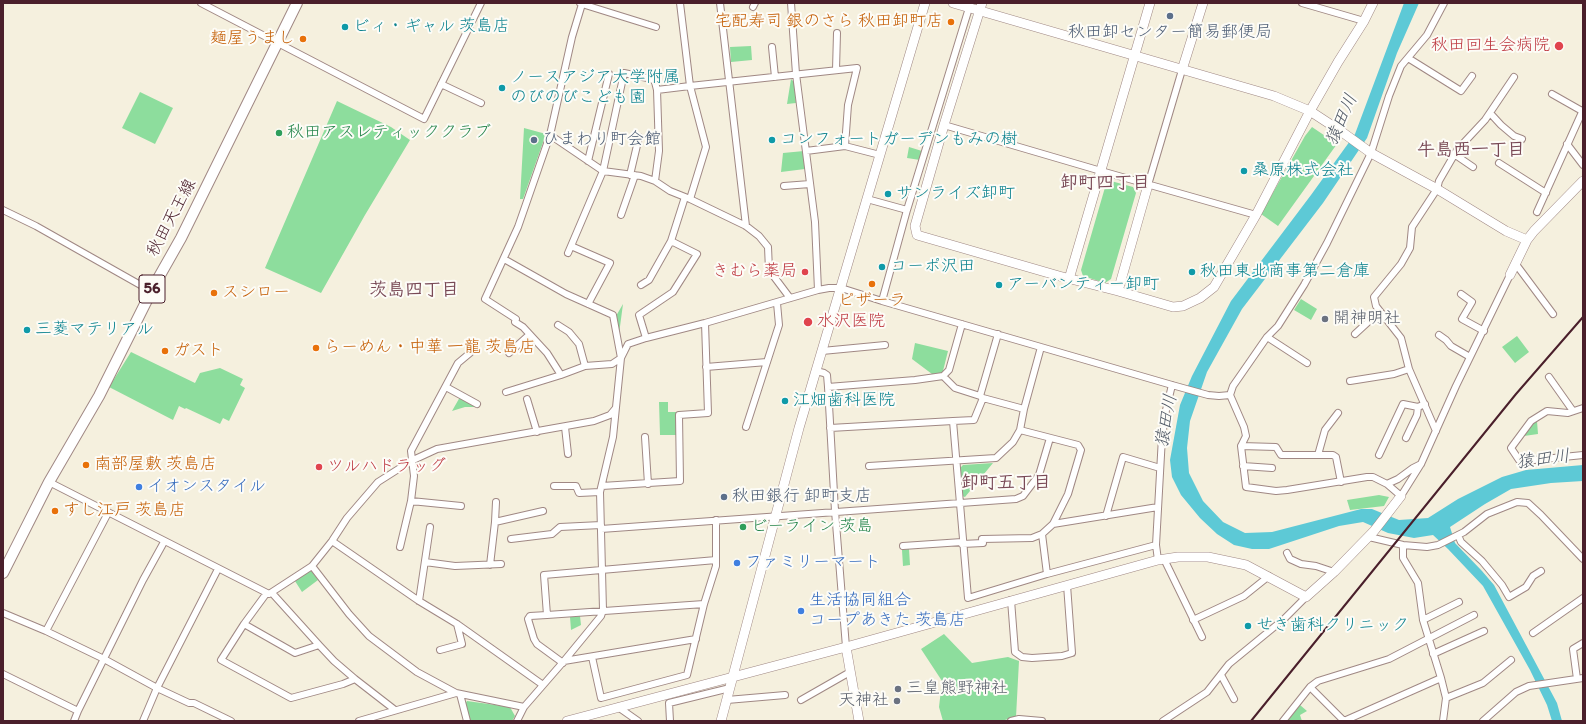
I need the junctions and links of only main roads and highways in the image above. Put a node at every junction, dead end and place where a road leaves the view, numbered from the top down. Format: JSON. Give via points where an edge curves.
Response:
{"nodes":[{"id":1,"x":297,"y":3,"type":"edge"},
{"id":2,"x":3,"y":573,"type":"edge"}],
"edges":[{"from":1,"to":2,"type":"main road","name":"秋田天王線","number":"56","via":[[181,238],[98,396],[49,482]]}]}
